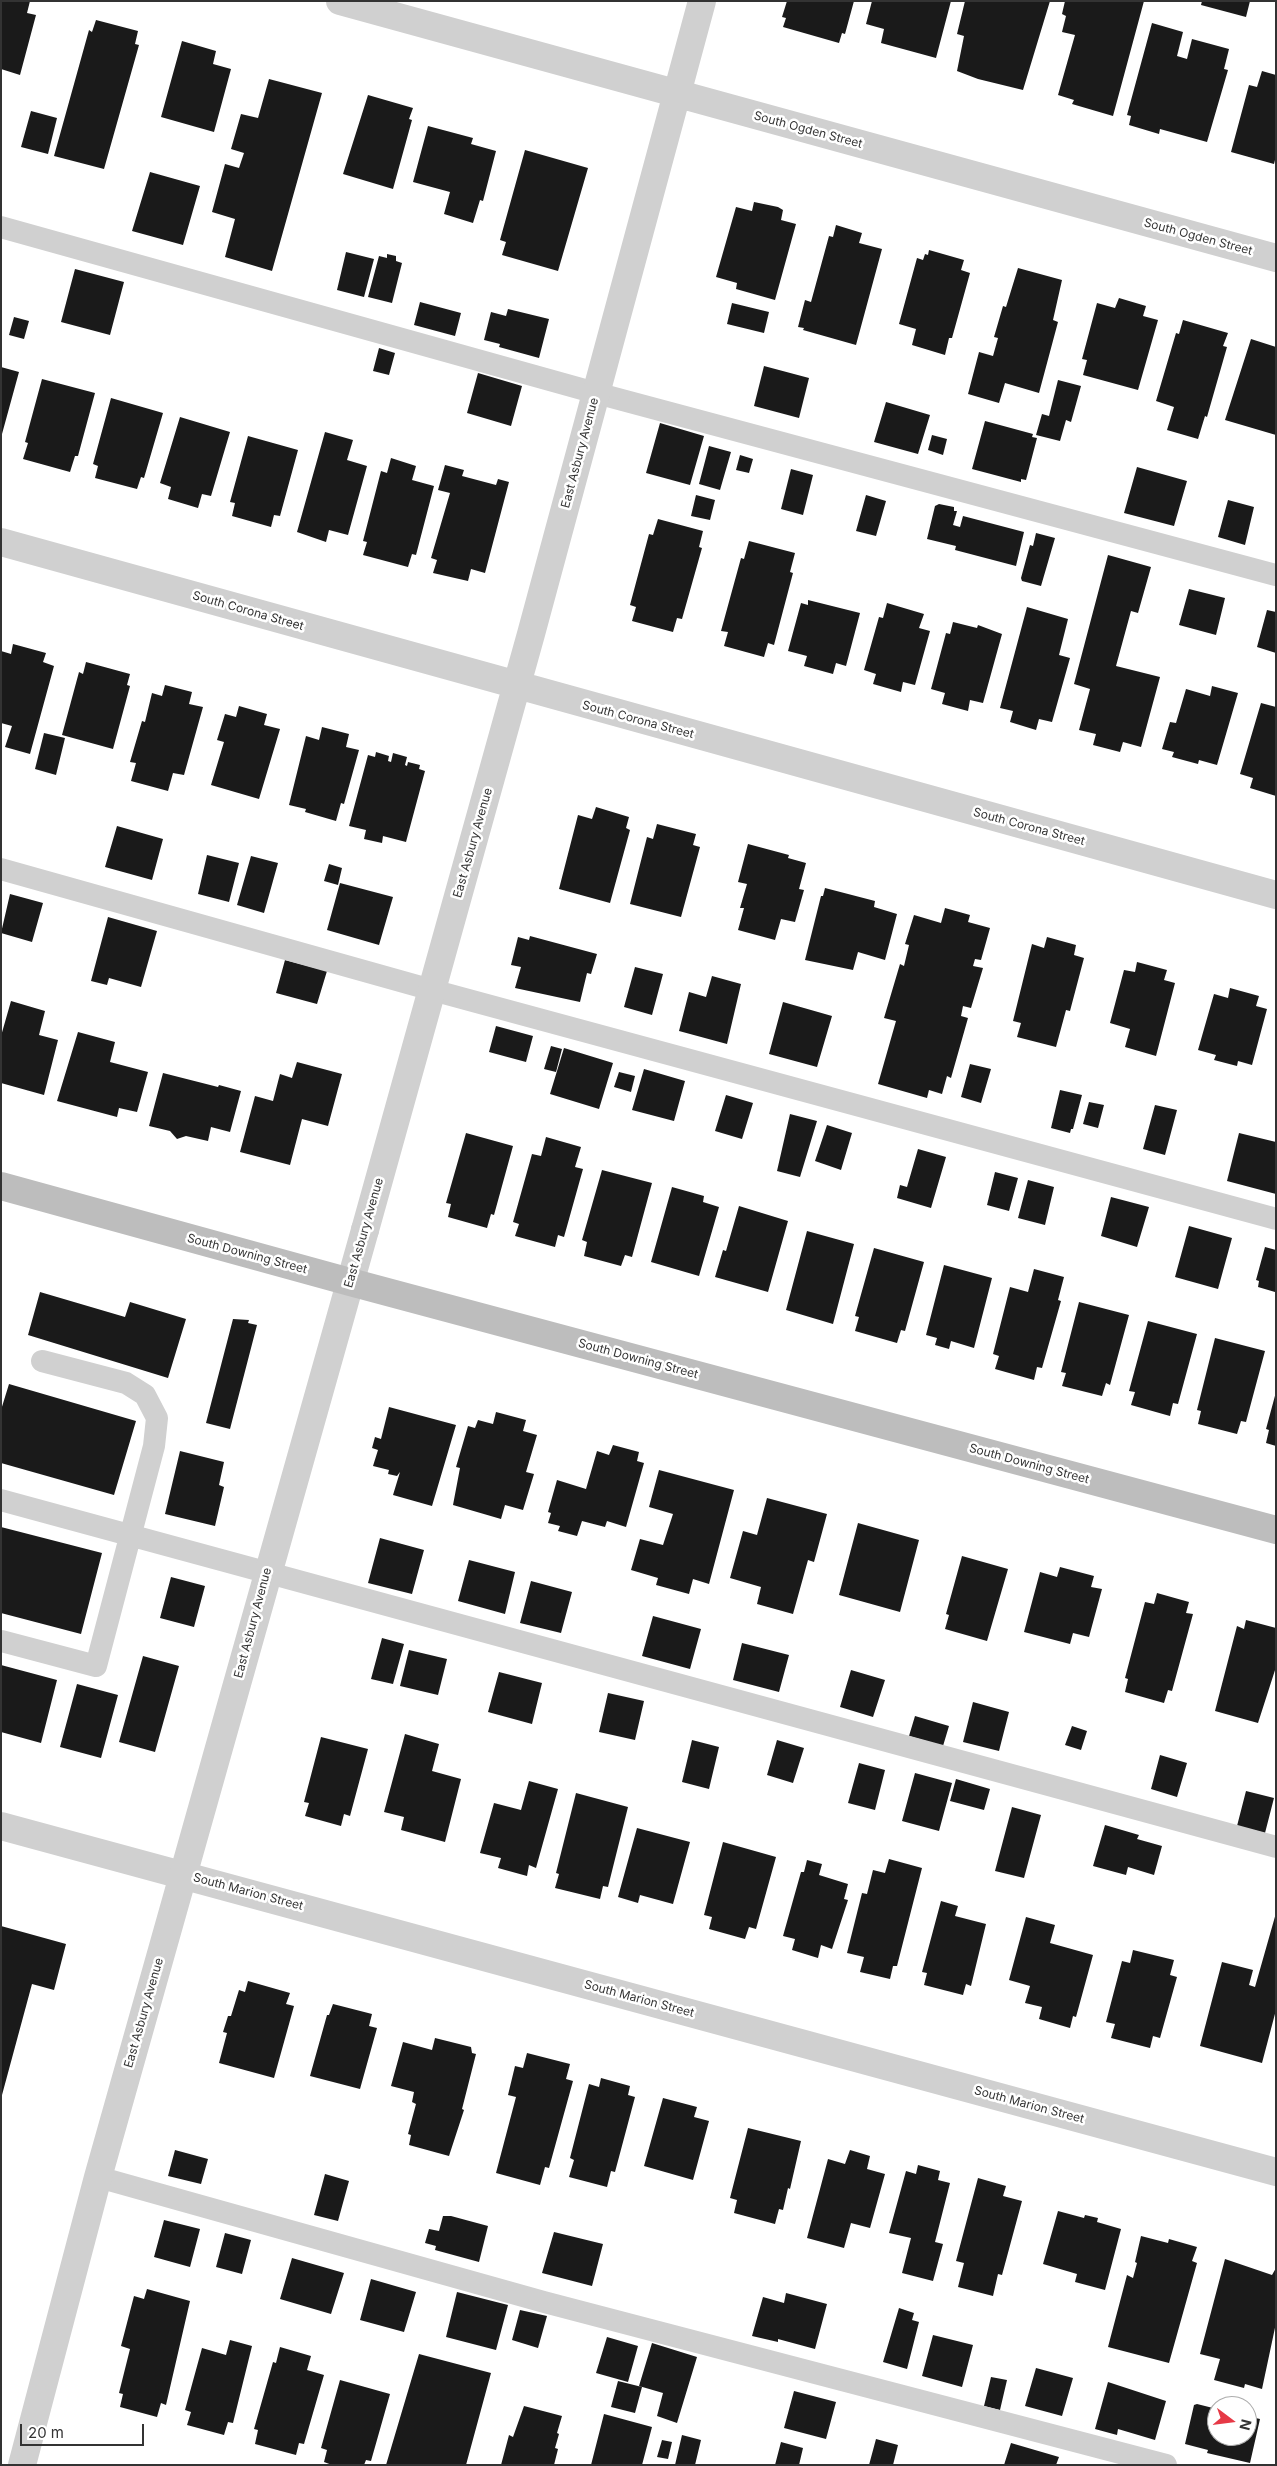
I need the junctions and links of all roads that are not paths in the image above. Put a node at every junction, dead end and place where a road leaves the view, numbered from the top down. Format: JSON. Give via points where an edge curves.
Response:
{"nodes":[{"id":1,"x":340,"y":1,"type":"edge"},
{"id":2,"x":702,"y":1,"type":"edge"},
{"id":3,"x":676,"y":94,"type":"junction"},
{"id":4,"x":1,"y":227,"type":"edge"},
{"id":5,"x":1276,"y":258,"type":"edge"},
{"id":6,"x":596,"y":393,"type":"junction"},
{"id":7,"x":1,"y":542,"type":"edge"},
{"id":8,"x":1276,"y":576,"type":"edge"},
{"id":9,"x":516,"y":686,"type":"junction"},
{"id":10,"x":1,"y":870,"type":"edge"},
{"id":11,"x":1276,"y":895,"type":"edge"},
{"id":12,"x":432,"y":990,"type":"junction"},
{"id":13,"x":1,"y":1186,"type":"edge"},
{"id":14,"x":1276,"y":1219,"type":"edge"},
{"id":15,"x":350,"y":1282,"type":"junction"},
{"id":16,"x":42,"y":1361,"type":"dead end"},
{"id":17,"x":1,"y":1500,"type":"edge"},
{"id":18,"x":1276,"y":1530,"type":"edge"},
{"id":19,"x":131,"y":1535,"type":"junction"},
{"id":20,"x":267,"y":1572,"type":"junction"},
{"id":21,"x":1,"y":1641,"type":"edge"},
{"id":22,"x":1,"y":1826,"type":"edge"},
{"id":23,"x":1276,"y":1847,"type":"edge"},
{"id":24,"x":183,"y":1875,"type":"junction"},
{"id":25,"x":1276,"y":2172,"type":"edge"},
{"id":26,"x":98,"y":2177,"type":"junction"},
{"id":27,"x":22,"y":2465,"type":"edge"},
{"id":28,"x":1166,"y":2465,"type":"edge"}],
"edges":[{"from":1,"to":3,"type":"street","name":"South Ogden Street"},
{"from":2,"to":3,"type":"street","name":"East Asbury Avenue"},
{"from":3,"to":5,"type":"street","name":"South Ogden Street"},
{"from":3,"to":6,"type":"street","name":"East Asbury Avenue"},
{"from":4,"to":6,"type":"lane"},
{"from":6,"to":8,"type":"lane"},
{"from":6,"to":9,"type":"street","name":"East Asbury Avenue"},
{"from":7,"to":9,"type":"street","name":"South Corona Street"},
{"from":9,"to":11,"type":"street","name":"South Corona Street"},
{"from":9,"to":12,"type":"street","name":"East Asbury Avenue"},
{"from":10,"to":12,"type":"lane"},
{"from":12,"to":14,"type":"lane"},
{"from":12,"to":15,"type":"street","name":"East Asbury Avenue"},
{"from":13,"to":15,"type":"main road","name":"South Downing Street"},
{"from":15,"to":18,"type":"main road","name":"South Downing Street"},
{"from":15,"to":20,"type":"street","name":"East Asbury Avenue"},
{"from":16,"to":19,"type":"lane","via":[[126,1383],[145,1395],[157,1418],[154,1446]]},
{"from":17,"to":19,"type":"lane"},
{"from":19,"to":20,"type":"lane"},
{"from":19,"to":21,"type":"lane","via":[[96,1666]]},
{"from":20,"to":23,"type":"lane"},
{"from":20,"to":24,"type":"street","name":"East Asbury Avenue"},
{"from":22,"to":24,"type":"street","name":"South Marion Street"},
{"from":24,"to":25,"type":"street","name":"South Marion Street"},
{"from":24,"to":26,"type":"street","name":"East Asbury Avenue"},
{"from":26,"to":27,"type":"street","name":"East Asbury Avenue"},
{"from":26,"to":28,"type":"lane","via":[[544,2302]]}]}
